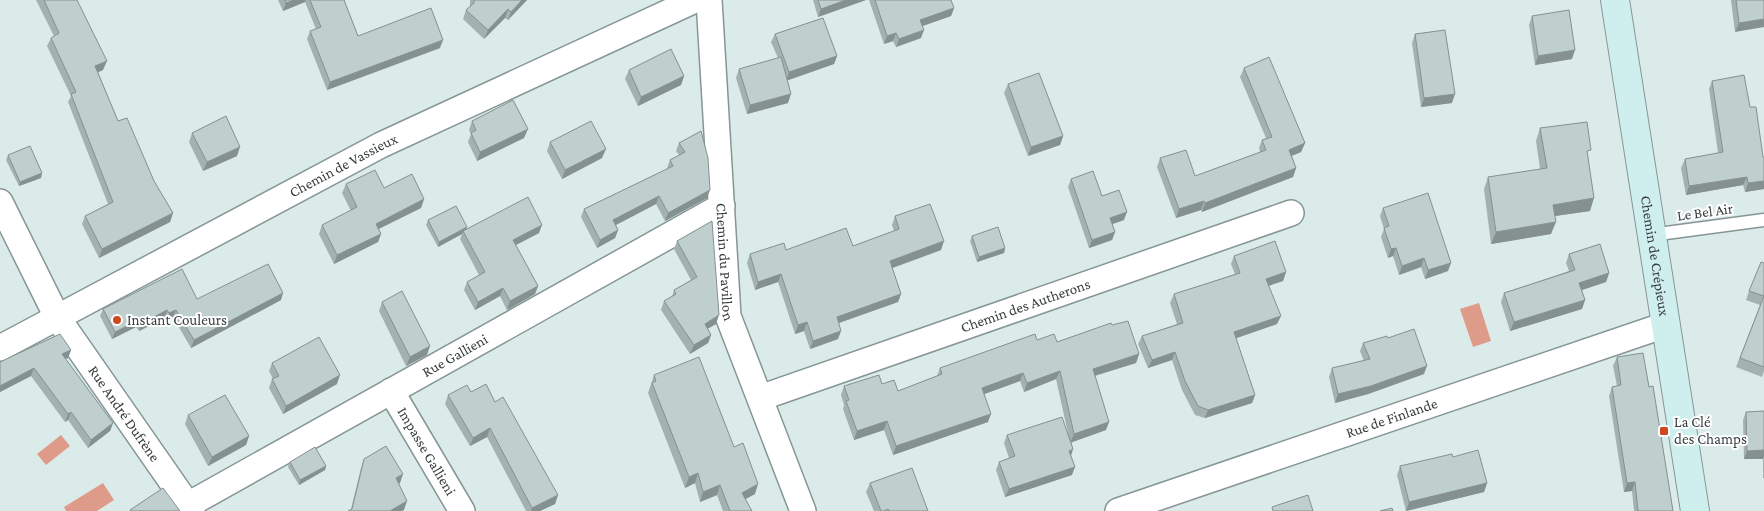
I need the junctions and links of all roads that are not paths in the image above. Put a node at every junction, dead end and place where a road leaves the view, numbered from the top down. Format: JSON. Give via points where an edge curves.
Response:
{"nodes":[{"id":1,"x":695,"y":0,"type":"edge"},
{"id":2,"x":709,"y":0,"type":"edge"},
{"id":3,"x":1615,"y":0,"type":"edge"},
{"id":4,"x":0,"y":202,"type":"edge"},
{"id":5,"x":722,"y":206,"type":"junction"},
{"id":6,"x":1291,"y":213,"type":"dead end"},
{"id":7,"x":1764,"y":220,"type":"edge"},
{"id":8,"x":1651,"y":235,"type":"junction"},
{"id":9,"x":57,"y":317,"type":"junction"},
{"id":10,"x":1665,"y":325,"type":"junction"},
{"id":11,"x":0,"y":348,"type":"edge"},
{"id":12,"x":391,"y":391,"type":"junction"},
{"id":13,"x":760,"y":398,"type":"junction"},
{"id":14,"x":1170,"y":502,"type":"edge"},
{"id":15,"x":190,"y":508,"type":"edge"},
{"id":16,"x":462,"y":511,"type":"edge"},
{"id":17,"x":803,"y":511,"type":"edge"},
{"id":18,"x":1118,"y":511,"type":"edge"},
{"id":19,"x":1695,"y":511,"type":"edge"}],
"edges":[{"from":1,"to":9,"type":"street","name":"Chemin de Vassieux","via":[[381,145]]},
{"from":2,"to":5,"type":"street","name":"Chemin du Pavillon"},
{"from":3,"to":8,"type":"street","name":"Chemin de Crépieux"},
{"from":4,"to":9,"type":"street","name":"Rue André Dufrène"},
{"from":5,"to":12,"type":"street","name":"Rue Gallieni"},
{"from":5,"to":13,"type":"street","name":"Chemin du Pavillon","via":[[728,316]]},
{"from":6,"to":13,"type":"street","name":"Chemin des Autherons"},
{"from":7,"to":8,"type":"lane","name":"Le Bel Air"},
{"from":8,"to":10,"type":"street","name":"Chemin de Crépieux"},
{"from":9,"to":11,"type":"street","name":"Chemin de Vassieux"},
{"from":9,"to":15,"type":"street","name":"Rue André Dufrène"},
{"from":10,"to":14,"type":"street","name":"Rue de Finlande"},
{"from":10,"to":19,"type":"street","name":"Chemin de Crépieux"},
{"from":12,"to":15,"type":"street","name":"Rue Gallieni"},
{"from":12,"to":16,"type":"street","name":"Impasse Gallieni"},
{"from":13,"to":17,"type":"street","name":"Chemin du Pavillon"},
{"from":14,"to":18,"type":"street","name":"Rue de Finlande"}]}
